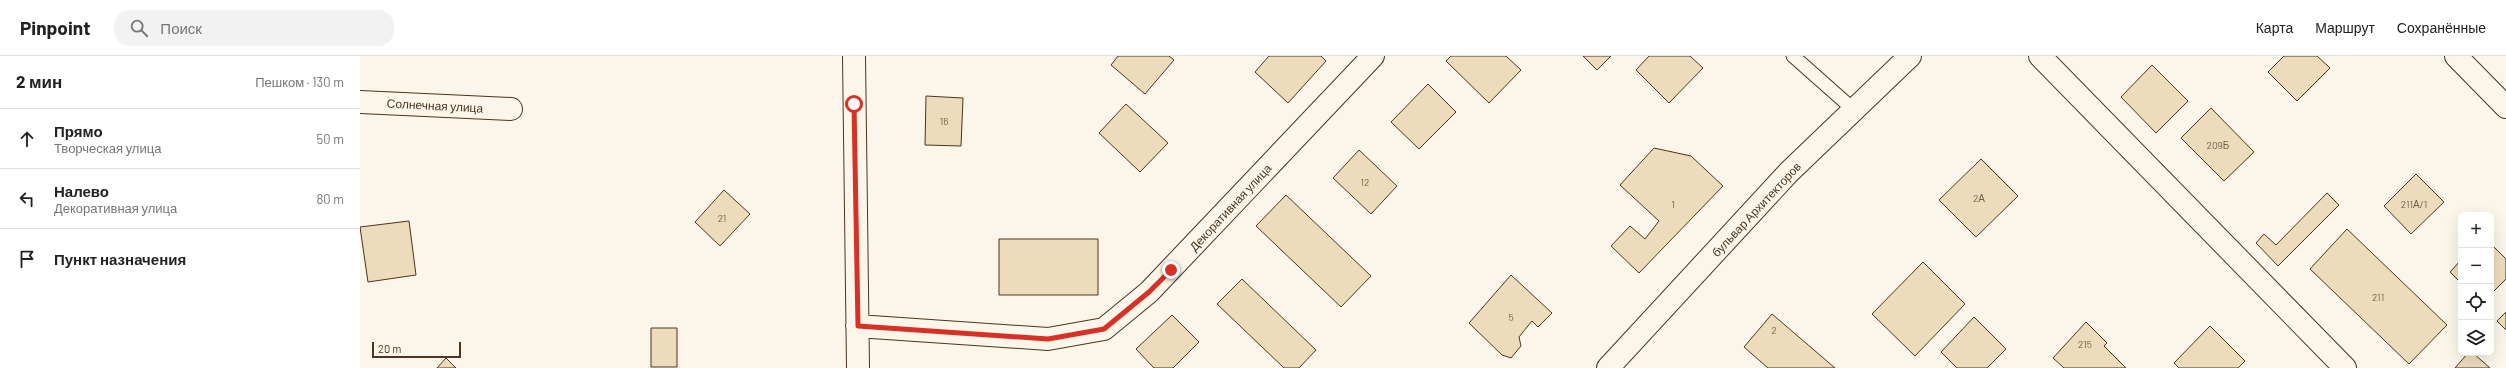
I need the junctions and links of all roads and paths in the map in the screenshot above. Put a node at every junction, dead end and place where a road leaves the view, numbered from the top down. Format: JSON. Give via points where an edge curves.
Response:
{"nodes":[{"id":1,"x":854,"y":56,"type":"edge"},
{"id":2,"x":1373,"y":56,"type":"edge"},
{"id":3,"x":1793,"y":56,"type":"edge"},
{"id":4,"x":1910,"y":56,"type":"edge"},
{"id":5,"x":2040,"y":56,"type":"edge"},
{"id":6,"x":2456,"y":56,"type":"edge"},
{"id":7,"x":360,"y":102,"type":"edge"},
{"id":8,"x":2506,"y":107,"type":"edge"},
{"id":9,"x":511,"y":109,"type":"dead end"},
{"id":10,"x":1854,"y":110,"type":"junction"},
{"id":11,"x":858,"y":326,"type":"junction"},
{"id":12,"x":858,"y":368,"type":"edge"},
{"id":13,"x":1608,"y":368,"type":"edge"},
{"id":14,"x":2345,"y":368,"type":"edge"}],
"edges":[{"from":1,"to":11,"type":"street"},
{"from":2,"to":11,"type":"street","name":"Декоративная улица","via":[[1149,292],[1104,329],[1048,339]]},
{"from":3,"to":10,"type":"lane"},
{"from":4,"to":10,"type":"street","name":"бульвар Архитекторов"},
{"from":5,"to":14,"type":"street"},
{"from":6,"to":8,"type":"street"},
{"from":7,"to":9,"type":"street","name":"Солнечная улица"},
{"from":10,"to":13,"type":"street","name":"бульвар Архитекторов","via":[[1789,172]]},
{"from":11,"to":12,"type":"street"}]}
